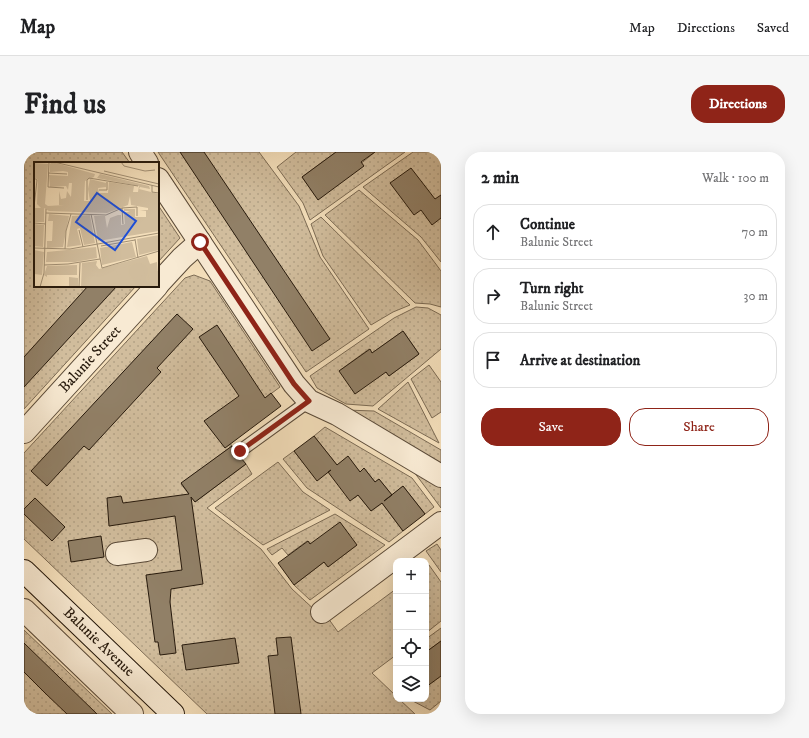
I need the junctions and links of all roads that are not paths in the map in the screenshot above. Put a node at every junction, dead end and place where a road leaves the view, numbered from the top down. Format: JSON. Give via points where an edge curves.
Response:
{"nodes":[{"id":1,"x":140,"y":152,"type":"edge"},
{"id":2,"x":146,"y":162,"type":"edge"},
{"id":3,"x":159,"y":180,"type":"edge"},
{"id":4,"x":200,"y":242,"type":"junction"},
{"id":5,"x":159,"y":283,"type":"edge"},
{"id":6,"x":155,"y":287,"type":"edge"},
{"id":7,"x":309,"y":401,"type":"junction"},
{"id":8,"x":24,"y":432,"type":"edge"},
{"id":9,"x":240,"y":451,"type":"dead end"},
{"id":10,"x":441,"y":476,"type":"edge"},
{"id":11,"x":441,"y":523,"type":"edge"},
{"id":12,"x":146,"y":550,"type":"dead end"},
{"id":13,"x":116,"y":554,"type":"dead end"},
{"id":14,"x":24,"y":571,"type":"edge"},
{"id":15,"x":24,"y":610,"type":"edge"},
{"id":16,"x":322,"y":612,"type":"dead end"},
{"id":17,"x":132,"y":714,"type":"edge"},
{"id":18,"x":173,"y":714,"type":"edge"}],
"edges":[{"from":1,"to":2,"type":"street"},
{"from":3,"to":4,"type":"street"},
{"from":4,"to":5,"type":"street","name":"Balunie Street"},
{"from":4,"to":7,"type":"street","via":[[294,384]]},
{"from":6,"to":8,"type":"street","name":"Balunie Street"},
{"from":7,"to":9,"type":"lane"},
{"from":7,"to":10,"type":"street","via":[[337,414]]},
{"from":11,"to":16,"type":"street"},
{"from":12,"to":13,"type":"street"},
{"from":14,"to":18,"type":"street","name":"Balunie Avenue"},
{"from":15,"to":17,"type":"street","name":"Balunie Avenue"}]}
